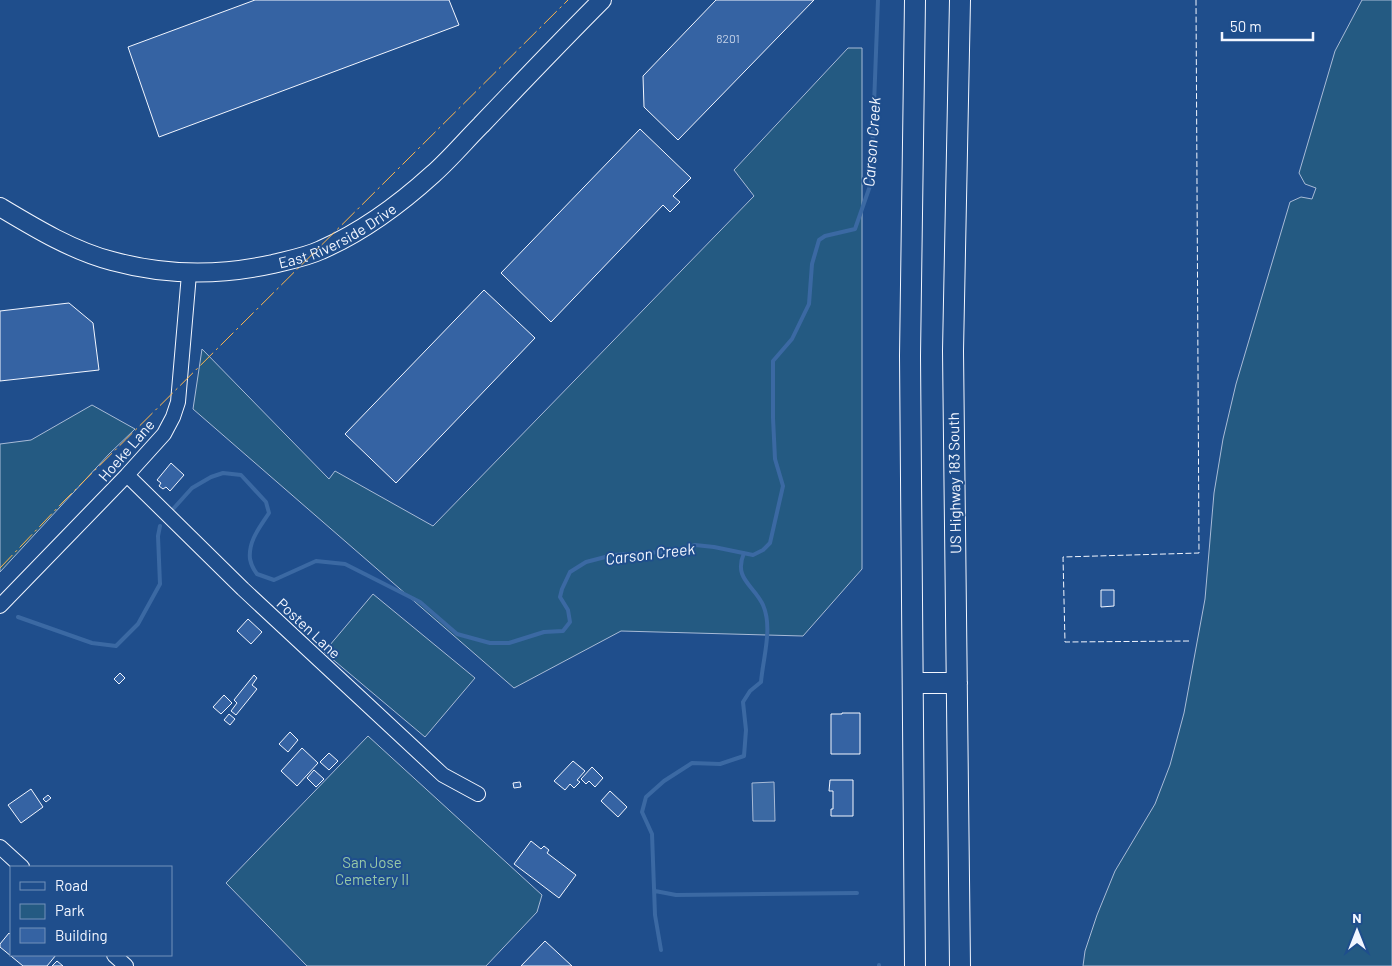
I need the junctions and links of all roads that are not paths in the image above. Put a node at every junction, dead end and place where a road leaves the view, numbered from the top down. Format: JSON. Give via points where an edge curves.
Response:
{"nodes":[{"id":1,"x":915,"y":0,"type":"edge"},
{"id":2,"x":960,"y":0,"type":"edge"},
{"id":3,"x":597,"y":1,"type":"edge"},
{"id":4,"x":0,"y":207,"type":"edge"},
{"id":5,"x":189,"y":274,"type":"junction"},
{"id":6,"x":127,"y":475,"type":"junction"},
{"id":7,"x":0,"y":606,"type":"edge"},
{"id":8,"x":913,"y":683,"type":"junction"},
{"id":9,"x":957,"y":683,"type":"junction"},
{"id":10,"x":478,"y":794,"type":"dead end"},
{"id":11,"x":0,"y":847,"type":"edge"},
{"id":12,"x":21,"y":866,"type":"edge"},
{"id":13,"x":115,"y":956,"type":"edge"},
{"id":14,"x":126,"y":966,"type":"edge"},
{"id":15,"x":915,"y":966,"type":"edge"},
{"id":16,"x":960,"y":966,"type":"edge"}],
"edges":[{"from":1,"to":8,"type":"highway","via":[[910,356]]},
{"from":2,"to":9,"type":"highway","name":"US Highway 183 South","via":[[953,351]]},
{"from":3,"to":5,"type":"main road","name":"East Riverside Drive","via":[[433,174],[356,232],[319,251],[289,260],[232,271]]},
{"from":4,"to":5,"type":"main road","name":"East Riverside Drive","via":[[43,232],[111,261]]},
{"from":5,"to":6,"type":"street","name":"Hoeke Lane","via":[[178,402],[164,434]]},
{"from":6,"to":7,"type":"street","name":"Hoeke Lane"},
{"from":6,"to":10,"type":"street","name":"Posten Lane","via":[[443,775]]},
{"from":8,"to":9,"type":"highway"},
{"from":8,"to":15,"type":"highway"},
{"from":9,"to":16,"type":"highway","name":"US Highway 183 South"},
{"from":11,"to":12,"type":"street"},
{"from":13,"to":14,"type":"street"}]}
